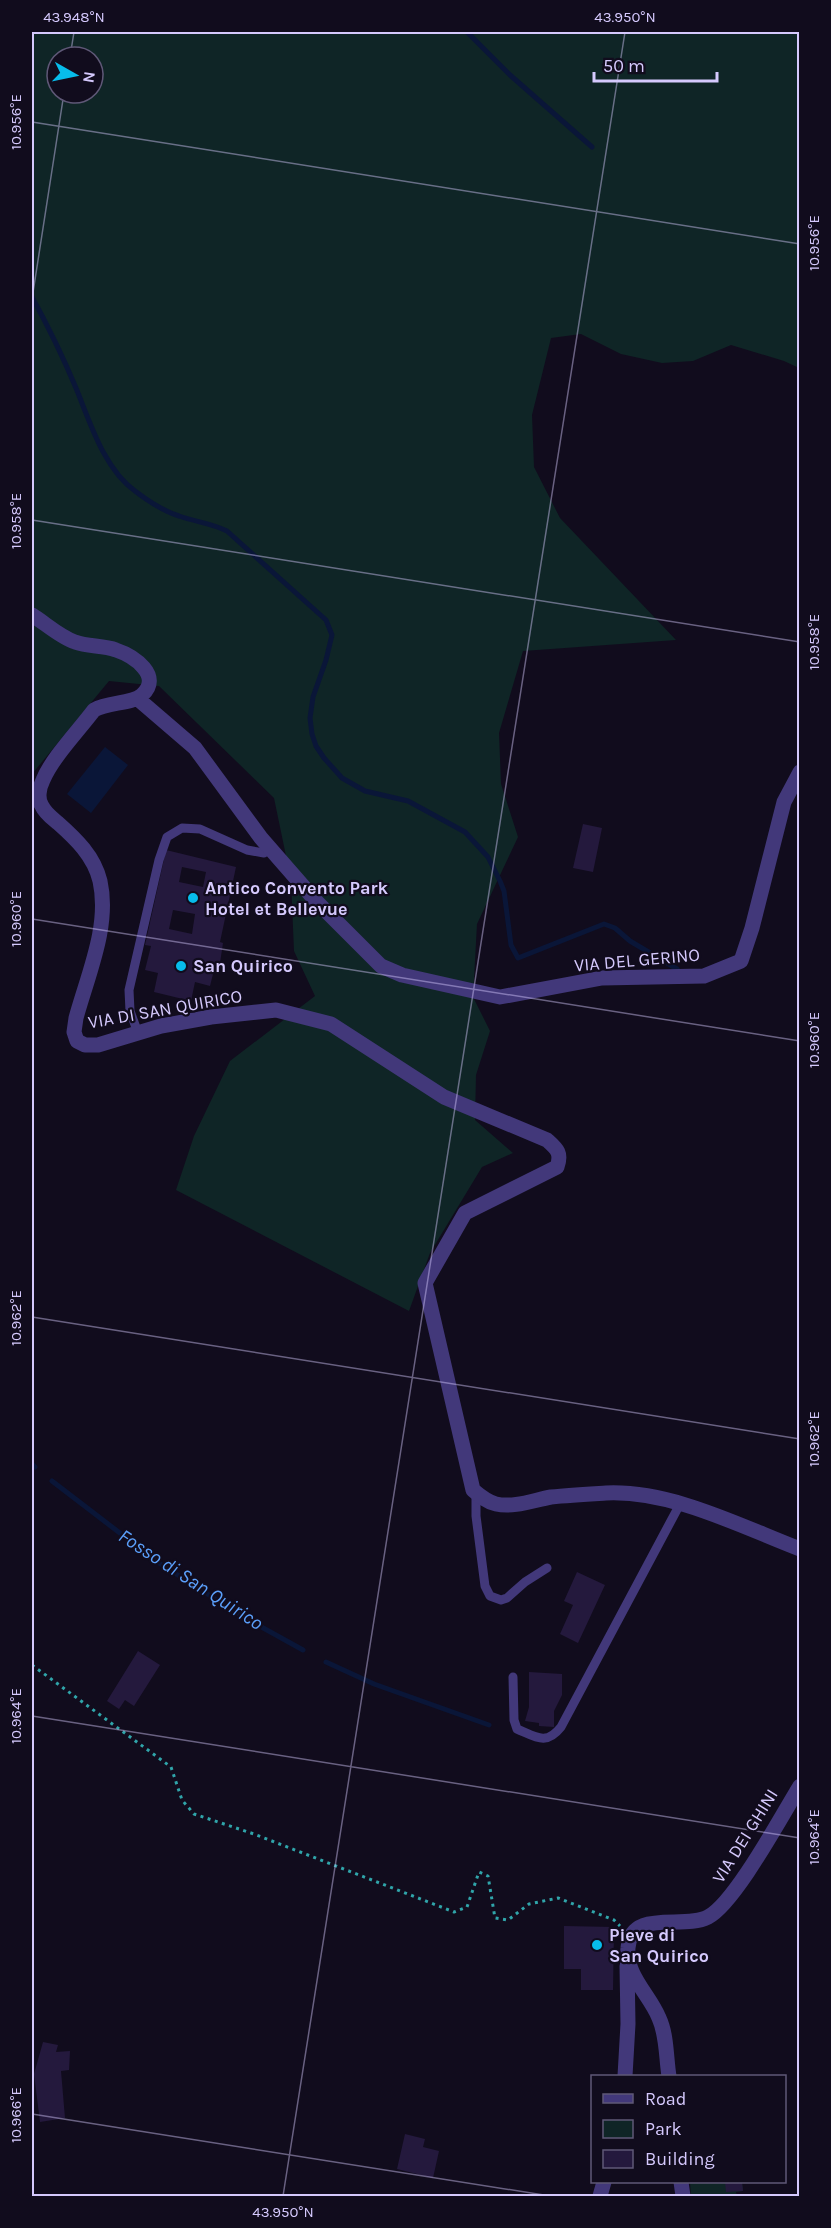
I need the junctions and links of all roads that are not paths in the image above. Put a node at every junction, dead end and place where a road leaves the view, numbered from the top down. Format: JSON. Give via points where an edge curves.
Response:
{"nodes":[{"id":1,"x":32,"y":615,"type":"edge"},
{"id":2,"x":138,"y":699,"type":"junction"},
{"id":3,"x":800,"y":772,"type":"edge"},
{"id":4,"x":270,"y":848,"type":"junction"},
{"id":5,"x":138,"y":1032,"type":"junction"},
{"id":6,"x":476,"y":1492,"type":"junction"},
{"id":7,"x":680,"y":1504,"type":"junction"},
{"id":8,"x":800,"y":1550,"type":"edge"},
{"id":9,"x":547,"y":1568,"type":"dead end"},
{"id":10,"x":513,"y":1677,"type":"dead end"},
{"id":11,"x":800,"y":1786,"type":"edge"},
{"id":12,"x":628,"y":1943,"type":"junction"},
{"id":13,"x":626,"y":2075,"type":"edge"},
{"id":14,"x":669,"y":2075,"type":"edge"}],
"edges":[{"from":1,"to":2,"type":"street","via":[[75,642],[116,650],[141,664],[150,678],[149,687]]},
{"from":2,"to":4,"type":"street","name":"VIA DEL GERINO","via":[[195,748]]},
{"from":2,"to":5,"type":"street","name":"VIA DI SAN QUIRICO","via":[[94,710],[42,780],[39,798],[47,813],[90,857],[103,899],[99,938],[76,1018],[77,1041],[98,1045]]},
{"from":3,"to":4,"type":"street","name":"VIA DEL GERINO","via":[[784,802],[741,961],[704,976],[602,978],[500,997],[402,975],[381,966]]},
{"from":4,"to":5,"type":"lane","via":[[264,852],[247,850],[200,829],[182,828],[167,837],[129,990],[130,1011]]},
{"from":5,"to":6,"type":"street","name":"VIA DI SAN QUIRICO","via":[[211,1017],[276,1010],[331,1024],[444,1097],[548,1140],[558,1149],[557,1167],[465,1214],[425,1282]]},
{"from":6,"to":7,"type":"street","via":[[494,1504],[506,1505],[609,1493]]},
{"from":6,"to":9,"type":"lane","via":[[485,1586],[490,1596],[507,1598]]},
{"from":7,"to":8,"type":"street"},
{"from":7,"to":10,"type":"lane","via":[[554,1736],[539,1739],[517,1730]]},
{"from":11,"to":12,"type":"street","name":"VIA DEI GHINI","via":[[724,1904],[708,1917],[686,1923],[647,1923],[636,1928]]},
{"from":12,"to":13,"type":"street"},
{"from":12,"to":14,"type":"street","via":[[634,1976],[660,2018]]}]}
